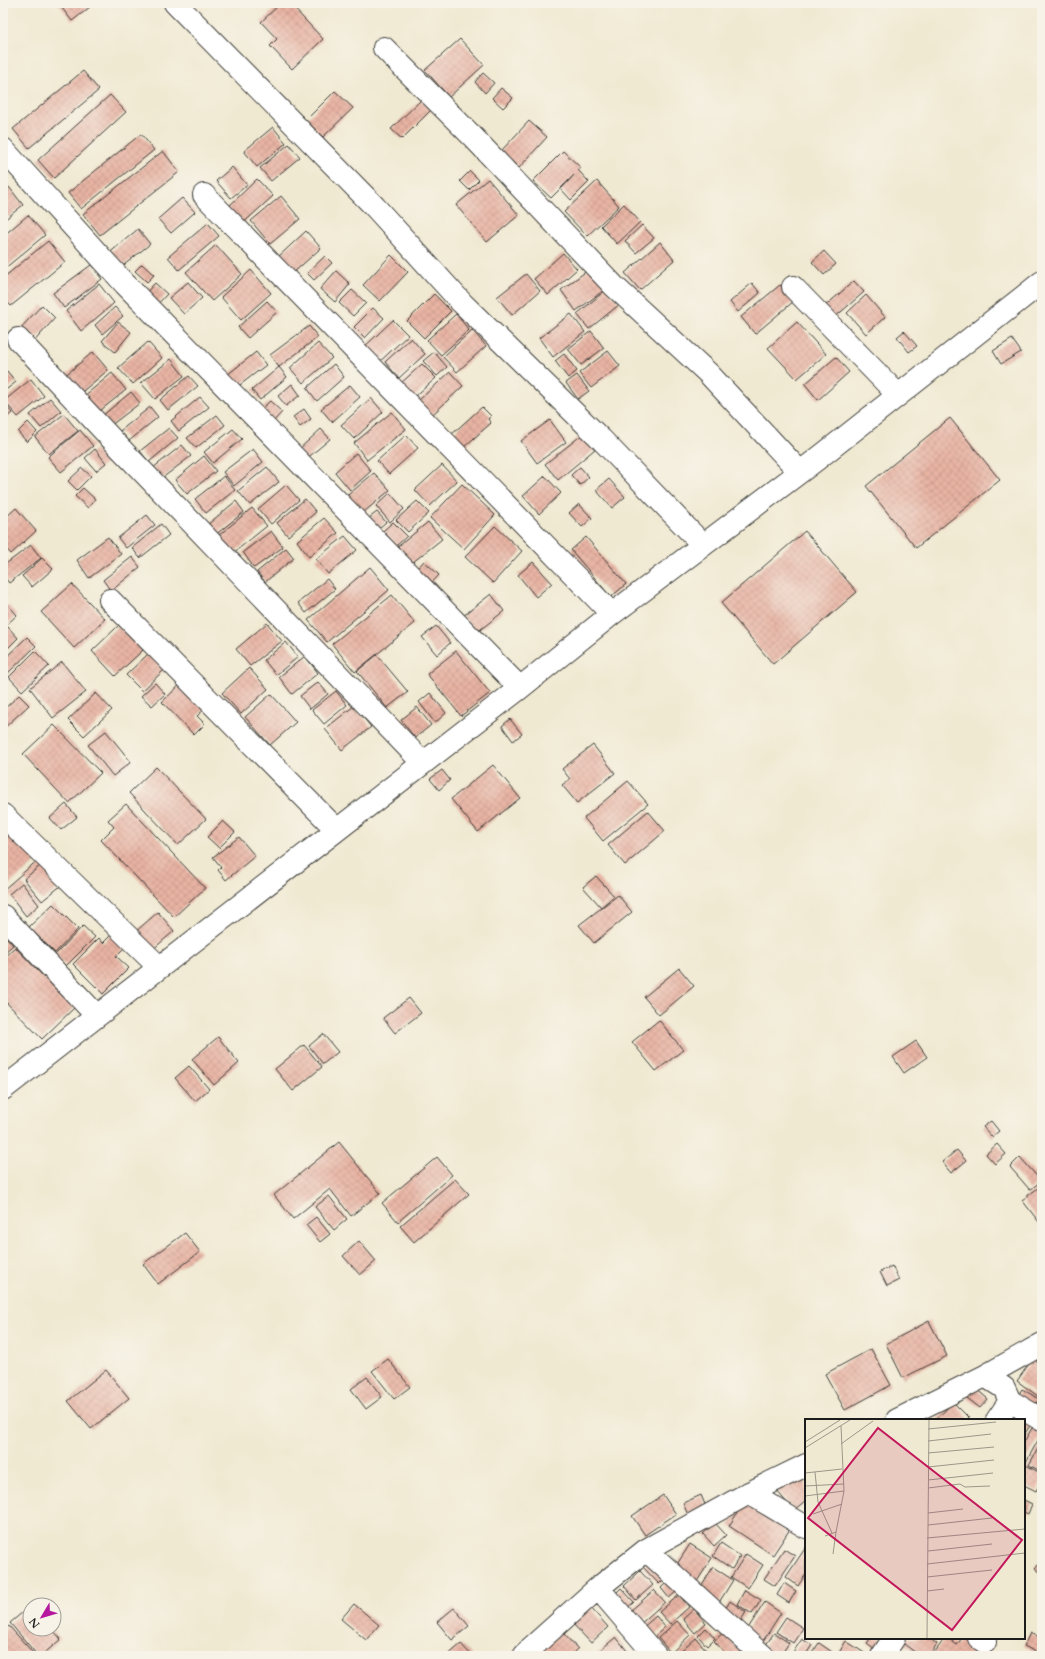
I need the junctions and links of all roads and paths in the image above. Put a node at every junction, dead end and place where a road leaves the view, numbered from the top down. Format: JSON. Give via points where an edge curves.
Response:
{"nodes":[{"id":1,"x":175,"y":3,"type":"edge"},
{"id":2,"x":384,"y":48,"type":"dead end"},
{"id":3,"x":3,"y":149,"type":"edge"},
{"id":4,"x":204,"y":195,"type":"dead end"},
{"id":5,"x":1042,"y":282,"type":"edge"},
{"id":6,"x":793,"y":287,"type":"dead end"},
{"id":7,"x":18,"y":338,"type":"dead end"},
{"id":8,"x":898,"y":395,"type":"junction"},
{"id":9,"x":800,"y":472,"type":"junction"},
{"id":10,"x":703,"y":545,"type":"junction"},
{"id":11,"x":110,"y":600,"type":"dead end"},
{"id":12,"x":612,"y":614,"type":"junction"},
{"id":13,"x":520,"y":688,"type":"junction"},
{"id":14,"x":423,"y":763,"type":"junction"},
{"id":15,"x":3,"y":815,"type":"edge"},
{"id":16,"x":337,"y":830,"type":"junction"},
{"id":17,"x":3,"y":916,"type":"edge"},
{"id":18,"x":159,"y":967,"type":"junction"},
{"id":19,"x":97,"y":1016,"type":"junction"},
{"id":20,"x":4,"y":1087,"type":"edge"},
{"id":21,"x":1042,"y":1344,"type":"edge"},
{"id":22,"x":985,"y":1376,"type":"junction"},
{"id":23,"x":1010,"y":1400,"type":"junction"},
{"id":24,"x":899,"y":1419,"type":"edge"},
{"id":25,"x":998,"y":1419,"type":"edge"},
{"id":26,"x":1042,"y":1420,"type":"edge"},
{"id":27,"x":805,"y":1465,"type":"edge"},
{"id":28,"x":749,"y":1493,"type":"junction"},
{"id":29,"x":805,"y":1526,"type":"edge"},
{"id":30,"x":646,"y":1550,"type":"junction"},
{"id":31,"x":598,"y":1588,"type":"junction"},
{"id":32,"x":893,"y":1639,"type":"edge"},
{"id":33,"x":524,"y":1656,"type":"edge"},
{"id":34,"x":656,"y":1656,"type":"edge"},
{"id":35,"x":763,"y":1656,"type":"edge"},
{"id":36,"x":882,"y":1656,"type":"edge"}],
"edges":[{"from":1,"to":10,"type":"street","via":[[375,207],[462,302],[601,439]]},
{"from":2,"to":9,"type":"street","via":[[475,139],[614,286],[708,373]]},
{"from":3,"to":13,"type":"street","via":[[125,284]]},
{"from":4,"to":12,"type":"street"},
{"from":5,"to":8,"type":"street"},
{"from":6,"to":8,"type":"street"},
{"from":7,"to":14,"type":"street","via":[[121,449]]},
{"from":8,"to":9,"type":"street"},
{"from":9,"to":10,"type":"street"},
{"from":10,"to":12,"type":"street"},
{"from":11,"to":16,"type":"street"},
{"from":12,"to":13,"type":"street"},
{"from":13,"to":14,"type":"street"},
{"from":14,"to":16,"type":"street"},
{"from":15,"to":18,"type":"street"},
{"from":16,"to":18,"type":"street"},
{"from":17,"to":19,"type":"street"},
{"from":18,"to":19,"type":"street"},
{"from":19,"to":20,"type":"street"},
{"from":21,"to":22,"type":"street"},
{"from":22,"to":23,"type":"street","via":[[1004,1388]]},
{"from":22,"to":24,"type":"street"},
{"from":23,"to":25,"type":"street"},
{"from":23,"to":26,"type":"street"},
{"from":27,"to":28,"type":"street"},
{"from":28,"to":29,"type":"street"},
{"from":28,"to":30,"type":"street"},
{"from":30,"to":31,"type":"street"},
{"from":30,"to":35,"type":"street"},
{"from":31,"to":33,"type":"street"},
{"from":31,"to":34,"type":"street"},
{"from":32,"to":36,"type":"street"}]}
